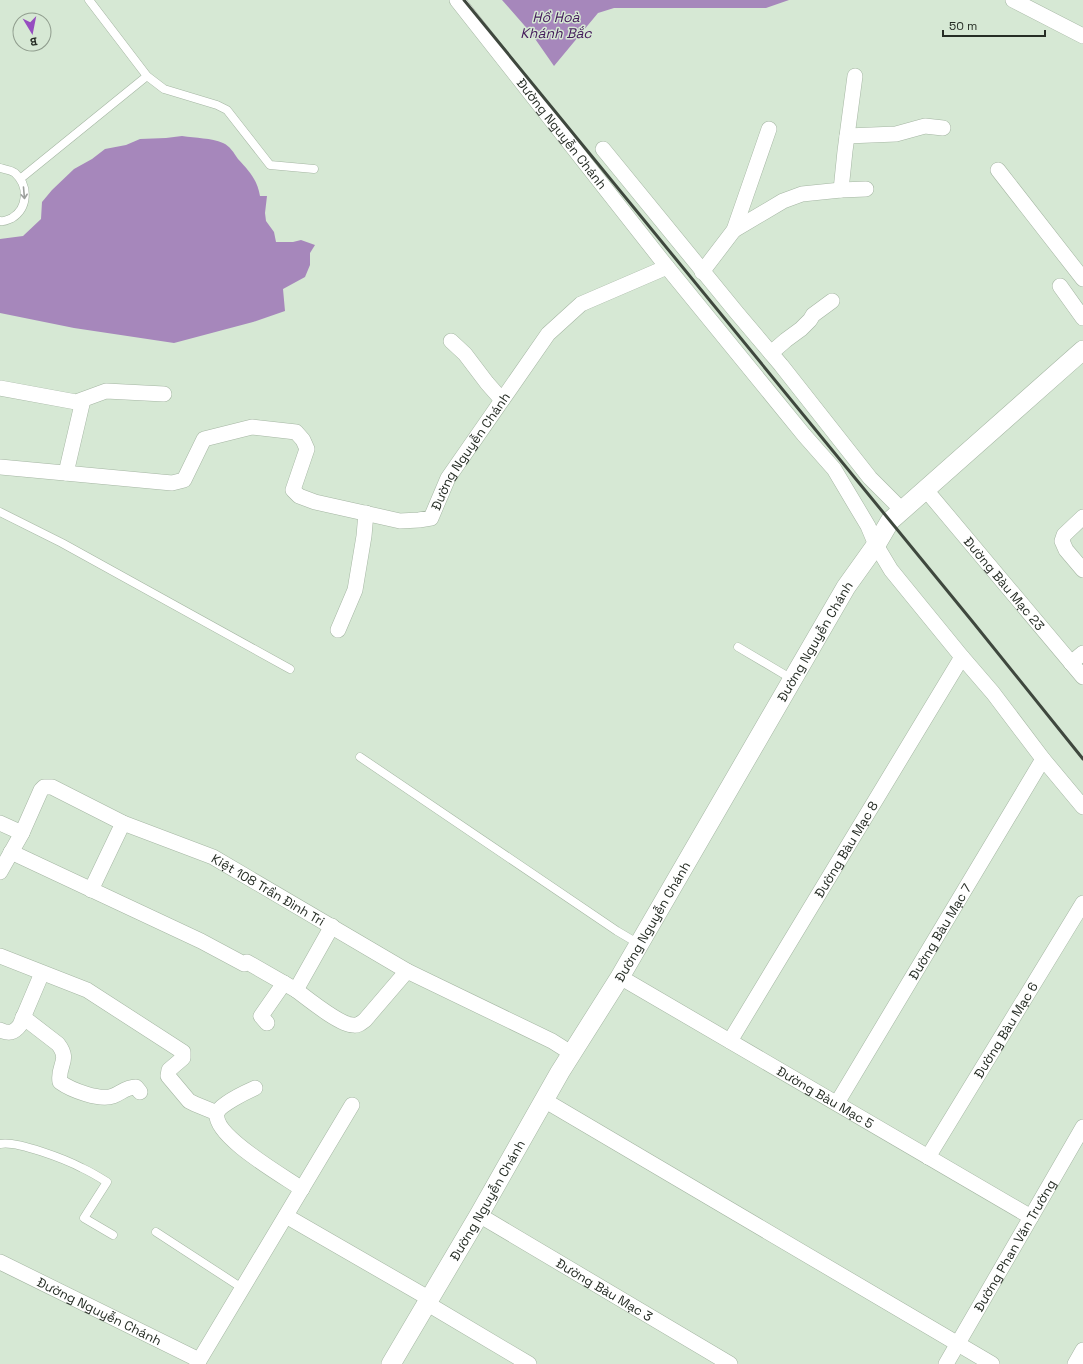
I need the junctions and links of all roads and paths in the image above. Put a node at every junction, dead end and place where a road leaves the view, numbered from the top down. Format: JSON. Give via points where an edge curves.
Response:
{"nodes":[{"id":1,"x":89,"y":0,"type":"edge"},
{"id":2,"x":457,"y":0,"type":"edge"},
{"id":3,"x":1013,"y":0,"type":"edge"},
{"id":4,"x":1083,"y":36,"type":"edge"},
{"id":5,"x":147,"y":76,"type":"junction"},
{"id":6,"x":856,"y":76,"type":"dead end"},
{"id":7,"x":943,"y":128,"type":"dead end"},
{"id":8,"x":770,"y":129,"type":"dead end"},
{"id":9,"x":847,"y":136,"type":"junction"},
{"id":10,"x":604,"y":148,"type":"dead end"},
{"id":11,"x":0,"y":168,"type":"edge"},
{"id":12,"x":314,"y":169,"type":"dead end"},
{"id":13,"x":998,"y":170,"type":"dead end"},
{"id":14,"x":20,"y":179,"type":"junction"},
{"id":15,"x":866,"y":189,"type":"dead end"},
{"id":16,"x":841,"y":190,"type":"junction"},
{"id":17,"x":0,"y":222,"type":"edge"},
{"id":18,"x":734,"y":230,"type":"junction"},
{"id":19,"x":667,"y":267,"type":"junction"},
{"id":20,"x":702,"y":272,"type":"junction"},
{"id":21,"x":1083,"y":279,"type":"edge"},
{"id":22,"x":1060,"y":286,"type":"dead end"},
{"id":23,"x":832,"y":301,"type":"dead end"},
{"id":24,"x":1083,"y":318,"type":"edge"},
{"id":25,"x":451,"y":341,"type":"dead end"},
{"id":26,"x":1083,"y":350,"type":"edge"},
{"id":27,"x":771,"y":354,"type":"junction"},
{"id":28,"x":0,"y":388,"type":"edge"},
{"id":29,"x":164,"y":394,"type":"dead end"},
{"id":30,"x":83,"y":400,"type":"junction"},
{"id":31,"x":502,"y":400,"type":"junction"},
{"id":32,"x":0,"y":467,"type":"edge"},
{"id":33,"x":66,"y":473,"type":"junction"},
{"id":34,"x":926,"y":490,"type":"junction"},
{"id":35,"x":902,"y":510,"type":"junction"},
{"id":36,"x":0,"y":512,"type":"edge"},
{"id":37,"x":366,"y":513,"type":"junction"},
{"id":38,"x":1083,"y":517,"type":"edge"},
{"id":39,"x":876,"y":545,"type":"junction"},
{"id":40,"x":1083,"y":570,"type":"edge"},
{"id":41,"x":338,"y":630,"type":"dead end"},
{"id":42,"x":738,"y":647,"type":"dead end"},
{"id":43,"x":1083,"y":653,"type":"edge"},
{"id":44,"x":962,"y":658,"type":"junction"},
{"id":45,"x":1071,"y":663,"type":"junction"},
{"id":46,"x":290,"y":669,"type":"dead end"},
{"id":47,"x":1083,"y":677,"type":"edge"},
{"id":48,"x":793,"y":679,"type":"junction"},
{"id":49,"x":360,"y":757,"type":"dead end"},
{"id":50,"x":1043,"y":759,"type":"junction"},
{"id":51,"x":1083,"y":807,"type":"edge"},
{"id":52,"x":0,"y":823,"type":"edge"},
{"id":53,"x":123,"y":823,"type":"junction"},
{"id":54,"x":22,"y":833,"type":"junction"},
{"id":55,"x":11,"y":852,"type":"junction"},
{"id":56,"x":0,"y":872,"type":"edge"},
{"id":57,"x":91,"y":890,"type":"junction"},
{"id":58,"x":1083,"y":903,"type":"edge"},
{"id":59,"x":332,"y":926,"type":"junction"},
{"id":60,"x":639,"y":944,"type":"junction"},
{"id":61,"x":0,"y":956,"type":"edge"},
{"id":62,"x":408,"y":971,"type":"junction"},
{"id":63,"x":42,"y":973,"type":"junction"},
{"id":64,"x":620,"y":977,"type":"junction"},
{"id":65,"x":290,"y":987,"type":"junction"},
{"id":66,"x":23,"y":1017,"type":"junction"},
{"id":67,"x":267,"y":1024,"type":"dead end"},
{"id":68,"x":0,"y":1030,"type":"edge"},
{"id":69,"x":730,"y":1041,"type":"junction"},
{"id":70,"x":572,"y":1053,"type":"junction"},
{"id":71,"x":255,"y":1088,"type":"dead end"},
{"id":72,"x":140,"y":1092,"type":"dead end"},
{"id":73,"x":544,"y":1100,"type":"junction"},
{"id":74,"x":836,"y":1103,"type":"junction"},
{"id":75,"x":352,"y":1105,"type":"dead end"},
{"id":76,"x":218,"y":1113,"type":"junction"},
{"id":77,"x":1083,"y":1127,"type":"edge"},
{"id":78,"x":0,"y":1144,"type":"edge"},
{"id":79,"x":928,"y":1157,"type":"junction"},
{"id":80,"x":302,"y":1189,"type":"junction"},
{"id":81,"x":480,"y":1215,"type":"junction"},
{"id":82,"x":286,"y":1216,"type":"junction"},
{"id":83,"x":1031,"y":1217,"type":"junction"},
{"id":84,"x":156,"y":1232,"type":"dead end"},
{"id":85,"x":113,"y":1235,"type":"dead end"},
{"id":86,"x":0,"y":1262,"type":"edge"},
{"id":87,"x":242,"y":1288,"type":"junction"},
{"id":88,"x":429,"y":1302,"type":"junction"},
{"id":89,"x":959,"y":1344,"type":"junction"},
{"id":90,"x":1083,"y":1350,"type":"edge"},
{"id":91,"x":198,"y":1362,"type":"edge"},
{"id":92,"x":391,"y":1364,"type":"edge"},
{"id":93,"x":529,"y":1364,"type":"edge"},
{"id":94,"x":730,"y":1364,"type":"edge"},
{"id":95,"x":946,"y":1364,"type":"edge"},
{"id":96,"x":992,"y":1364,"type":"edge"},
{"id":97,"x":1075,"y":1364,"type":"edge"}],
"edges":[{"from":1,"to":5,"type":"lane"},
{"from":2,"to":19,"type":"street","name":"Đường Nguyễn Chánh"},
{"from":3,"to":4,"type":"street"},
{"from":5,"to":12,"type":"lane","via":[[164,89],[227,110],[270,165]]},
{"from":5,"to":14,"type":"lane"},
{"from":6,"to":9,"type":"street"},
{"from":7,"to":9,"type":"street","via":[[925,126],[892,135]]},
{"from":8,"to":18,"type":"street"},
{"from":9,"to":16,"type":"street"},
{"from":10,"to":20,"type":"street","name":"Đường Nguyễn Chánh"},
{"from":11,"to":14,"type":"lane","via":[[14,172]]},
{"from":13,"to":21,"type":"street"},
{"from":14,"to":17,"type":"lane","one_way":true,"via":[[24,184],[25,200],[18,214],[5,222]]},
{"from":15,"to":16,"type":"street"},
{"from":16,"to":18,"type":"street","via":[[802,194],[783,201]]},
{"from":18,"to":20,"type":"street"},
{"from":19,"to":31,"type":"street","name":"Đường Nguyễn Chánh","via":[[581,304],[548,334]]},
{"from":19,"to":39,"type":"street","name":"Đường Nguyễn Chánh","via":[[834,469],[868,526]]},
{"from":20,"to":27,"type":"street","name":"Đường Nguyễn Chánh"},
{"from":22,"to":24,"type":"street"},
{"from":23,"to":27,"type":"street"},
{"from":25,"to":31,"type":"street","via":[[465,354]]},
{"from":26,"to":34,"type":"street","name":"Đường Nguyễn Chánh"},
{"from":27,"to":35,"type":"street","name":"Đường Nguyễn Chánh","via":[[870,478]]},
{"from":28,"to":30,"type":"street","via":[[76,402]]},
{"from":29,"to":30,"type":"street","via":[[106,391]]},
{"from":30,"to":33,"type":"street"},
{"from":31,"to":37,"type":"street","name":"Đường Nguyễn Chánh","via":[[448,478],[431,518],[400,521]]},
{"from":32,"to":33,"type":"street","name":"Đường Nguyễn Chánh"},
{"from":33,"to":37,"type":"street","name":"Đường Nguyễn Chánh","via":[[172,483],[184,480],[204,438],[252,427],[296,432],[307,449],[293,490],[299,496],[315,502]]},
{"from":34,"to":35,"type":"street","name":"Đường Nguyễn Chánh"},
{"from":34,"to":45,"type":"street","name":"Đường Bàu Mạc 23"},
{"from":35,"to":39,"type":"street","name":"Đường Nguyễn Chánh","via":[[890,521]]},
{"from":36,"to":46,"type":"lane","via":[[62,543]]},
{"from":37,"to":41,"type":"street","via":[[355,590]]},
{"from":38,"to":40,"type":"street","via":[[1064,535],[1062,541],[1066,550]]},
{"from":39,"to":44,"type":"street","via":[[891,570]]},
{"from":39,"to":48,"type":"street","name":"Đường Nguyễn Chánh","via":[[846,587]]},
{"from":42,"to":48,"type":"lane"},
{"from":43,"to":45,"type":"street"},
{"from":44,"to":50,"type":"street","via":[[993,693]]},
{"from":44,"to":69,"type":"street","name":"Đường Bàu Mạc 8"},
{"from":45,"to":47,"type":"street","name":"Đường Bàu Mạc 23"},
{"from":48,"to":60,"type":"street","name":"Đường Nguyễn Chánh"},
{"from":49,"to":60,"type":"lane"},
{"from":50,"to":51,"type":"street"},
{"from":50,"to":74,"type":"street","name":"Đường Bàu Mạc 7"},
{"from":52,"to":54,"type":"street"},
{"from":53,"to":54,"type":"street","name":"Kiệt 108 Trần Đình Tri","via":[[52,787],[44,787]]},
{"from":53,"to":57,"type":"street"},
{"from":53,"to":59,"type":"street","name":"Kiệt 108 Trần Đình Tri","via":[[213,857]]},
{"from":54,"to":55,"type":"street","name":"Kiệt 108 Trần Đình Tri"},
{"from":55,"to":56,"type":"street","name":"Kiệt 108 Trần Đình Tri"},
{"from":55,"to":57,"type":"street"},
{"from":57,"to":65,"type":"street","via":[[244,964],[248,962]]},
{"from":58,"to":79,"type":"street","name":"Đường Bàu Mạc 6"},
{"from":59,"to":62,"type":"street","name":"Kiệt 108 Trần Đình Tri"},
{"from":59,"to":65,"type":"street"},
{"from":60,"to":64,"type":"street","name":"Đường Nguyễn Chánh"},
{"from":61,"to":63,"type":"street"},
{"from":62,"to":65,"type":"street","via":[[365,1020],[352,1026]]},
{"from":62,"to":70,"type":"street","name":"Kiệt 108 Trần Đình Tri"},
{"from":63,"to":66,"type":"street"},
{"from":63,"to":76,"type":"street","via":[[87,990],[182,1052],[183,1058],[168,1070],[168,1076],[189,1101]]},
{"from":64,"to":69,"type":"street","name":"Đường Bàu Mạc 5"},
{"from":64,"to":70,"type":"street","name":"Đường Nguyễn Chánh"},
{"from":65,"to":67,"type":"street","via":[[261,1016]]},
{"from":66,"to":68,"type":"street","via":[[16,1030],[10,1033]]},
{"from":66,"to":72,"type":"street","via":[[62,1049],[64,1055],[59,1077],[65,1086],[106,1098],[130,1087],[136,1087]]},
{"from":69,"to":74,"type":"street","name":"Đường Bàu Mạc 5"},
{"from":70,"to":73,"type":"street","name":"Đường Nguyễn Chánh"},
{"from":71,"to":76,"type":"street","via":[[222,1107]]},
{"from":73,"to":81,"type":"street","name":"Đường Nguyễn Chánh"},
{"from":73,"to":89,"type":"street"},
{"from":74,"to":79,"type":"street","name":"Đường Bàu Mạc 5"},
{"from":75,"to":80,"type":"street","name":"Đường Nguyễn Chánh"},
{"from":76,"to":80,"type":"street","via":[[218,1120],[227,1136]]},
{"from":77,"to":83,"type":"street","name":"Đường Phan Văn Trường"},
{"from":78,"to":85,"type":"lane","via":[[13,1143],[35,1150],[82,1168],[107,1182],[84,1218]]},
{"from":79,"to":83,"type":"street","name":"Đường Bàu Mạc 5"},
{"from":80,"to":82,"type":"street","name":"Đường Nguyễn Chánh"},
{"from":81,"to":88,"type":"street","name":"Đường Nguyễn Chánh"},
{"from":81,"to":94,"type":"street","name":"Đường Bàu Mạc 3"},
{"from":82,"to":87,"type":"street","name":"Đường Nguyễn Chánh"},
{"from":82,"to":88,"type":"street"},
{"from":83,"to":89,"type":"street","name":"Đường Phan Văn Trường"},
{"from":84,"to":87,"type":"lane"},
{"from":86,"to":91,"type":"street","name":"Đường Nguyễn Chánh"},
{"from":87,"to":91,"type":"street","name":"Đường Nguyễn Chánh"},
{"from":88,"to":92,"type":"street","name":"Đường Nguyễn Chánh"},
{"from":88,"to":93,"type":"street"},
{"from":89,"to":95,"type":"street","name":"Đường Phan Văn Trường"},
{"from":89,"to":96,"type":"street"},
{"from":90,"to":97,"type":"street"}]}
